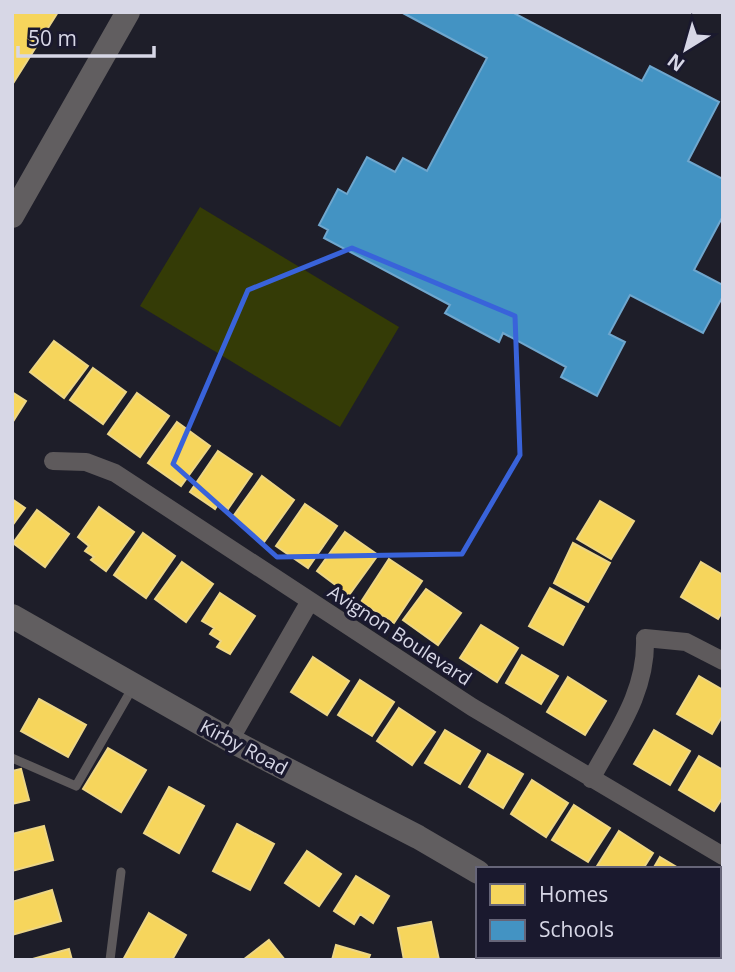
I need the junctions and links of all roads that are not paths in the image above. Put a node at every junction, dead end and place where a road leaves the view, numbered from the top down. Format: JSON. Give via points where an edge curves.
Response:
{"nodes":[{"id":1,"x":128,"y":12,"type":"edge"},
{"id":2,"x":12,"y":216,"type":"edge"},
{"id":3,"x":53,"y":461,"type":"dead end"},
{"id":4,"x":310,"y":601,"type":"junction"},
{"id":5,"x":12,"y":617,"type":"edge"},
{"id":6,"x":723,"y":661,"type":"edge"},
{"id":7,"x":134,"y":686,"type":"junction"},
{"id":8,"x":230,"y":740,"type":"junction"},
{"id":9,"x":12,"y":758,"type":"edge"},
{"id":10,"x":591,"y":779,"type":"junction"},
{"id":11,"x":723,"y":856,"type":"edge"},
{"id":12,"x":476,"y":871,"type":"edge"},
{"id":13,"x":121,"y":872,"type":"dead end"},
{"id":14,"x":110,"y":960,"type":"edge"}],
"edges":[{"from":1,"to":2,"type":"main road"},
{"from":3,"to":4,"type":"street","name":"Avignon Boulevard","via":[[86,463],[115,473]]},
{"from":4,"to":8,"type":"street"},
{"from":4,"to":10,"type":"street","name":"Avignon Boulevard"},
{"from":5,"to":7,"type":"main road","name":"Kirby Road"},
{"from":6,"to":10,"type":"street","via":[[686,642],[645,638],[646,660],[636,699]]},
{"from":7,"to":8,"type":"main road","name":"Kirby Road"},
{"from":7,"to":9,"type":"lane","via":[[76,786]]},
{"from":8,"to":12,"type":"main road","name":"Kirby Road"},
{"from":10,"to":11,"type":"street","name":"Avignon Boulevard"},
{"from":13,"to":14,"type":"lane"}]}
